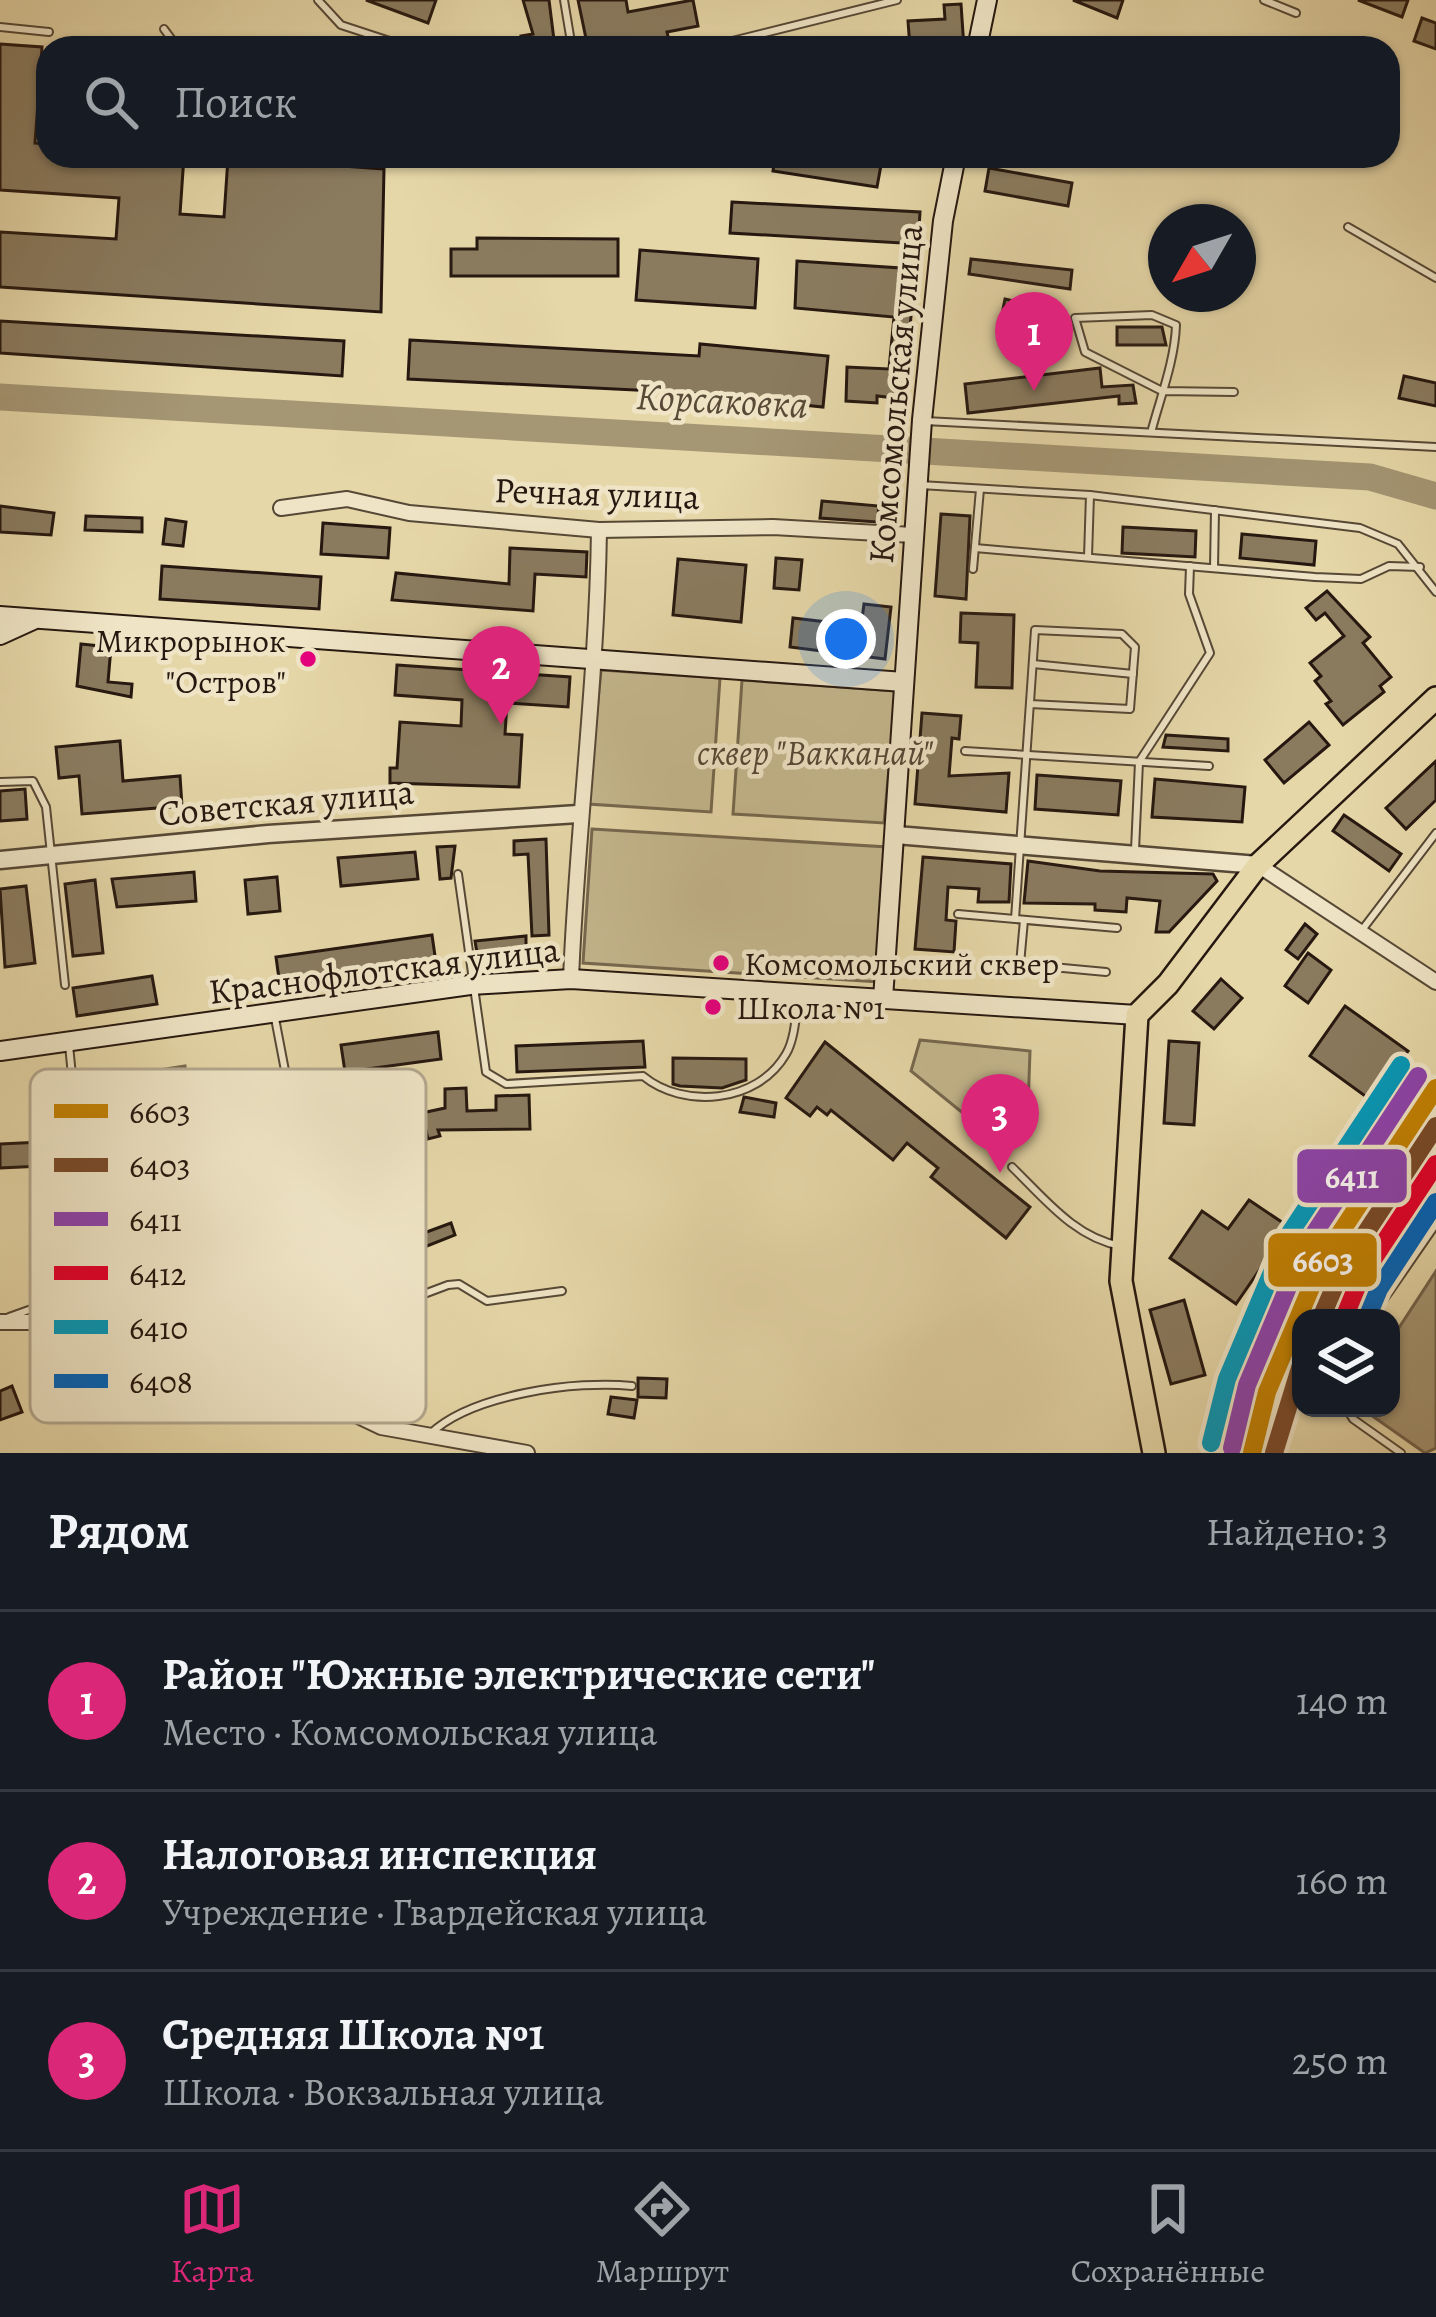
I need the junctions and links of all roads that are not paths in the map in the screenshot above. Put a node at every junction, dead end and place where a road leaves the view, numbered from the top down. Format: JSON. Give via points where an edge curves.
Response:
{"nodes":[{"id":1,"x":318,"y":0,"type":"edge"},
{"id":2,"x":564,"y":0,"type":"edge"},
{"id":3,"x":897,"y":0,"type":"edge"},
{"id":4,"x":987,"y":0,"type":"edge"},
{"id":5,"x":1264,"y":0,"type":"edge"},
{"id":6,"x":1296,"y":14,"type":"dead end"},
{"id":7,"x":0,"y":27,"type":"edge"},
{"id":8,"x":164,"y":29,"type":"dead end"},
{"id":9,"x":49,"y":32,"type":"dead end"},
{"id":10,"x":169,"y":36,"type":"edge"},
{"id":11,"x":374,"y":36,"type":"edge"},
{"id":12,"x":570,"y":36,"type":"edge"},
{"id":13,"x":752,"y":36,"type":"edge"},
{"id":14,"x":980,"y":36,"type":"edge"},
{"id":15,"x":954,"y":168,"type":"edge"},
{"id":16,"x":1348,"y":227,"type":"dead end"},
{"id":17,"x":1436,"y":278,"type":"edge"},
{"id":18,"x":1162,"y":391,"type":"junction"},
{"id":19,"x":1234,"y":392,"type":"dead end"},
{"id":20,"x":921,"y":427,"type":"junction"},
{"id":21,"x":1152,"y":430,"type":"junction"},
{"id":22,"x":1436,"y":447,"type":"edge"},
{"id":23,"x":917,"y":477,"type":"junction"},
{"id":24,"x":980,"y":489,"type":"junction"},
{"id":25,"x":1090,"y":495,"type":"junction"},
{"id":26,"x":280,"y":508,"type":"dead end"},
{"id":27,"x":1215,"y":510,"type":"junction"},
{"id":28,"x":599,"y":530,"type":"junction"},
{"id":29,"x":913,"y":535,"type":"junction"},
{"id":30,"x":975,"y":548,"type":"junction"},
{"id":31,"x":1088,"y":558,"type":"junction"},
{"id":32,"x":1190,"y":566,"type":"junction"},
{"id":33,"x":1420,"y":567,"type":"junction"},
{"id":34,"x":974,"y":568,"type":"dead end"},
{"id":35,"x":1214,"y":568,"type":"junction"},
{"id":36,"x":1436,"y":592,"type":"edge"},
{"id":37,"x":0,"y":616,"type":"edge"},
{"id":38,"x":38,"y":618,"type":"junction"},
{"id":39,"x":0,"y":635,"type":"edge"},
{"id":40,"x":597,"y":660,"type":"junction"},
{"id":41,"x":1033,"y":664,"type":"junction"},
{"id":42,"x":1133,"y":674,"type":"junction"},
{"id":43,"x":904,"y":682,"type":"junction"},
{"id":44,"x":1436,"y":698,"type":"edge"},
{"id":45,"x":1030,"y":704,"type":"junction"},
{"id":46,"x":965,"y":751,"type":"dead end"},
{"id":47,"x":1027,"y":757,"type":"junction"},
{"id":48,"x":1139,"y":763,"type":"junction"},
{"id":49,"x":1209,"y":766,"type":"dead end"},
{"id":50,"x":0,"y":782,"type":"edge"},
{"id":51,"x":578,"y":814,"type":"junction"},
{"id":52,"x":1436,"y":833,"type":"edge"},
{"id":53,"x":896,"y":835,"type":"junction"},
{"id":54,"x":1020,"y":845,"type":"junction"},
{"id":55,"x":1134,"y":854,"type":"junction"},
{"id":56,"x":51,"y":855,"type":"junction"},
{"id":57,"x":0,"y":860,"type":"edge"},
{"id":58,"x":1258,"y":865,"type":"junction"},
{"id":59,"x":458,"y":874,"type":"dead end"},
{"id":60,"x":958,"y":914,"type":"dead end"},
{"id":61,"x":1019,"y":920,"type":"junction"},
{"id":62,"x":1118,"y":928,"type":"dead end"},
{"id":63,"x":1360,"y":933,"type":"junction"},
{"id":64,"x":1106,"y":972,"type":"dead end"},
{"id":65,"x":571,"y":980,"type":"junction"},
{"id":66,"x":1436,"y":982,"type":"edge"},
{"id":67,"x":65,"y":985,"type":"dead end"},
{"id":68,"x":470,"y":985,"type":"junction"},
{"id":69,"x":798,"y":994,"type":"junction"},
{"id":70,"x":883,"y":999,"type":"junction"},
{"id":71,"x":274,"y":1013,"type":"junction"},
{"id":72,"x":1137,"y":1015,"type":"junction"},
{"id":73,"x":69,"y":1045,"type":"junction"},
{"id":74,"x":0,"y":1051,"type":"edge"},
{"id":75,"x":71,"y":1069,"type":"edge"},
{"id":76,"x":285,"y":1069,"type":"edge"},
{"id":77,"x":1012,"y":1167,"type":"dead end"},
{"id":78,"x":1436,"y":1224,"type":"edge"},
{"id":79,"x":1124,"y":1246,"type":"junction"},
{"id":80,"x":562,"y":1291,"type":"dead end"},
{"id":81,"x":426,"y":1295,"type":"edge"},
{"id":82,"x":1377,"y":1309,"type":"edge"},
{"id":83,"x":30,"y":1310,"type":"edge"},
{"id":84,"x":0,"y":1321,"type":"edge"},
{"id":85,"x":30,"y":1322,"type":"edge"},
{"id":86,"x":632,"y":1386,"type":"dead end"},
{"id":87,"x":1352,"y":1417,"type":"edge"},
{"id":88,"x":373,"y":1423,"type":"edge"},
{"id":89,"x":429,"y":1435,"type":"junction"},
{"id":90,"x":527,"y":1453,"type":"edge"},
{"id":91,"x":1154,"y":1453,"type":"edge"},
{"id":92,"x":1401,"y":1453,"type":"edge"}],
"edges":[{"from":1,"to":11,"type":"lane","via":[[341,25]]},
{"from":2,"to":12,"type":"lane"},
{"from":3,"to":13,"type":"lane"},
{"from":4,"to":14,"type":"main road"},
{"from":5,"to":6,"type":"lane"},
{"from":7,"to":9,"type":"lane"},
{"from":8,"to":10,"type":"lane"},
{"from":15,"to":20,"type":"main road","name":"Комсомольская улица"},
{"from":16,"to":17,"type":"lane"},
{"from":18,"to":18,"type":"lane","via":[[1176,325],[1152,315],[1075,318],[1084,352]]},
{"from":18,"to":19,"type":"lane"},
{"from":18,"to":21,"type":"lane"},
{"from":20,"to":21,"type":"lane"},
{"from":20,"to":23,"type":"main road","name":"Комсомольская улица"},
{"from":21,"to":22,"type":"lane"},
{"from":23,"to":24,"type":"lane"},
{"from":23,"to":29,"type":"main road","name":"Комсомольская улица"},
{"from":24,"to":25,"type":"lane"},
{"from":24,"to":30,"type":"lane"},
{"from":25,"to":27,"type":"lane"},
{"from":25,"to":31,"type":"lane"},
{"from":26,"to":28,"type":"street","name":"Речная улица","via":[[346,499],[409,513]]},
{"from":27,"to":33,"type":"lane","via":[[1360,528],[1398,544]]},
{"from":27,"to":35,"type":"lane"},
{"from":28,"to":29,"type":"street","name":"Речная улица"},
{"from":28,"to":40,"type":"street"},
{"from":29,"to":43,"type":"main road","name":"Комсомольская улица"},
{"from":30,"to":31,"type":"lane"},
{"from":30,"to":34,"type":"lane"},
{"from":31,"to":32,"type":"lane"},
{"from":32,"to":35,"type":"lane"},
{"from":32,"to":48,"type":"lane","via":[[1190,594],[1210,653]]},
{"from":33,"to":35,"type":"lane","via":[[1389,566],[1361,579]]},
{"from":33,"to":36,"type":"lane"},
{"from":37,"to":38,"type":"main road"},
{"from":38,"to":39,"type":"main road"},
{"from":38,"to":40,"type":"main road"},
{"from":40,"to":43,"type":"main road"},
{"from":40,"to":51,"type":"street"},
{"from":41,"to":42,"type":"lane"},
{"from":41,"to":42,"type":"lane","via":[[1034,630],[1122,634],[1135,647]]},
{"from":41,"to":45,"type":"lane"},
{"from":42,"to":45,"type":"lane","via":[[1130,709]]},
{"from":43,"to":53,"type":"main road","name":"Комсомольская улица"},
{"from":44,"to":58,"type":"main road"},
{"from":45,"to":47,"type":"lane"},
{"from":46,"to":47,"type":"lane"},
{"from":47,"to":48,"type":"lane"},
{"from":47,"to":54,"type":"lane"},
{"from":48,"to":49,"type":"lane"},
{"from":48,"to":55,"type":"lane"},
{"from":50,"to":56,"type":"lane","via":[[33,781],[46,807]]},
{"from":51,"to":56,"type":"street","name":"Советская улица"},
{"from":51,"to":65,"type":"street"},
{"from":52,"to":63,"type":"lane"},
{"from":53,"to":54,"type":"street"},
{"from":53,"to":70,"type":"main road","name":"Комсомольская улица"},
{"from":54,"to":55,"type":"street"},
{"from":54,"to":61,"type":"lane"},
{"from":55,"to":58,"type":"street"},
{"from":56,"to":57,"type":"street","name":"Советская улица"},
{"from":56,"to":67,"type":"lane"},
{"from":58,"to":63,"type":"street"},
{"from":58,"to":72,"type":"main road"},
{"from":59,"to":68,"type":"lane"},
{"from":60,"to":61,"type":"lane"},
{"from":61,"to":62,"type":"lane"},
{"from":61,"to":64,"type":"lane","via":[[1020,964]]},
{"from":63,"to":66,"type":"street"},
{"from":65,"to":68,"type":"main road","name":"Краснофлотская улица"},
{"from":65,"to":69,"type":"main road","name":"Краснофлотская улица"},
{"from":68,"to":69,"type":"lane","via":[[486,1072],[506,1084],[643,1076],[663,1093],[728,1097],[758,1083],[787,1054]]},
{"from":68,"to":71,"type":"main road","name":"Краснофлотская улица"},
{"from":69,"to":70,"type":"main road","name":"Краснофлотская улица"},
{"from":70,"to":72,"type":"main road","name":"Краснофлотская улица"},
{"from":71,"to":73,"type":"main road","name":"Краснофлотская улица"},
{"from":71,"to":76,"type":"lane"},
{"from":72,"to":79,"type":"main road"},
{"from":73,"to":74,"type":"main road","name":"Краснофлотская улица"},
{"from":73,"to":75,"type":"lane"},
{"from":77,"to":79,"type":"lane","via":[[1064,1218],[1100,1242]]},
{"from":78,"to":82,"type":"lane"},
{"from":79,"to":91,"type":"main road","via":[[1124,1317]]},
{"from":80,"to":81,"type":"lane","via":[[487,1301],[459,1284]]},
{"from":83,"to":84,"type":"lane"},
{"from":84,"to":85,"type":"street"},
{"from":86,"to":89,"type":"lane","via":[[573,1382],[470,1412]]},
{"from":87,"to":92,"type":"lane"},
{"from":88,"to":89,"type":"street"},
{"from":89,"to":90,"type":"street"}]}
